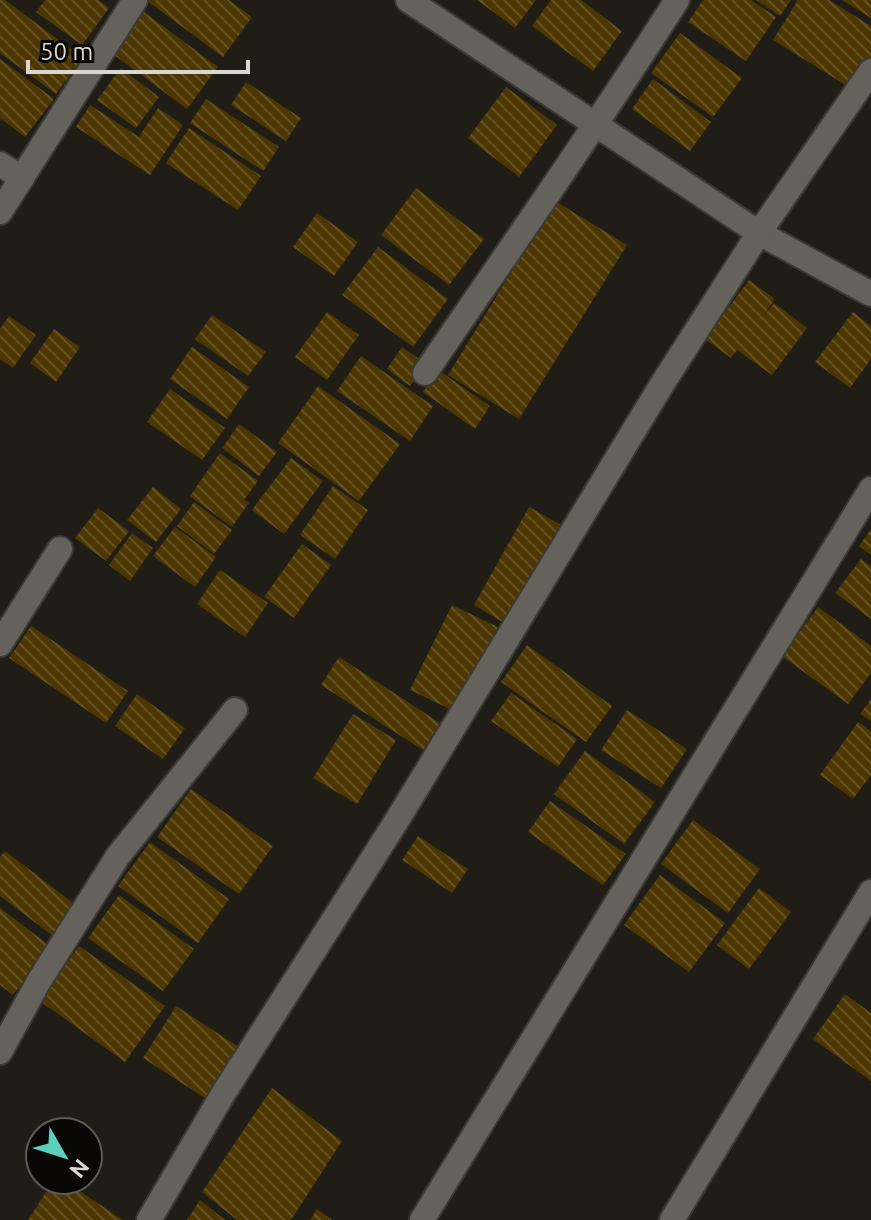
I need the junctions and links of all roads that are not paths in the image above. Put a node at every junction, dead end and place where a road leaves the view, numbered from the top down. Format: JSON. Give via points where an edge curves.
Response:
{"nodes":[{"id":1,"x":135,"y":0,"type":"edge"},
{"id":2,"x":408,"y":0,"type":"edge"},
{"id":3,"x":677,"y":0,"type":"edge"},
{"id":4,"x":871,"y":71,"type":"edge"},
{"id":5,"x":596,"y":127,"type":"junction"},
{"id":6,"x":0,"y":164,"type":"edge"},
{"id":7,"x":22,"y":178,"type":"junction"},
{"id":8,"x":0,"y":212,"type":"edge"},
{"id":9,"x":759,"y":233,"type":"junction"},
{"id":10,"x":871,"y":294,"type":"edge"},
{"id":11,"x":425,"y":373,"type":"dead end"},
{"id":12,"x":871,"y":489,"type":"edge"},
{"id":13,"x":60,"y":549,"type":"dead end"},
{"id":14,"x":0,"y":644,"type":"edge"},
{"id":15,"x":235,"y":710,"type":"dead end"},
{"id":16,"x":871,"y":892,"type":"edge"},
{"id":17,"x":0,"y":1052,"type":"edge"},
{"id":18,"x":149,"y":1220,"type":"edge"},
{"id":19,"x":422,"y":1220,"type":"edge"},
{"id":20,"x":672,"y":1220,"type":"edge"}],
"edges":[{"from":1,"to":7,"type":"street"},
{"from":2,"to":5,"type":"street"},
{"from":3,"to":5,"type":"street"},
{"from":4,"to":9,"type":"street"},
{"from":5,"to":9,"type":"street"},
{"from":5,"to":11,"type":"street"},
{"from":6,"to":7,"type":"street"},
{"from":7,"to":8,"type":"street"},
{"from":9,"to":10,"type":"street"},
{"from":9,"to":18,"type":"street"},
{"from":12,"to":19,"type":"street"},
{"from":13,"to":14,"type":"street"},
{"from":15,"to":17,"type":"street","via":[[118,856]]},
{"from":16,"to":20,"type":"street"}]}
